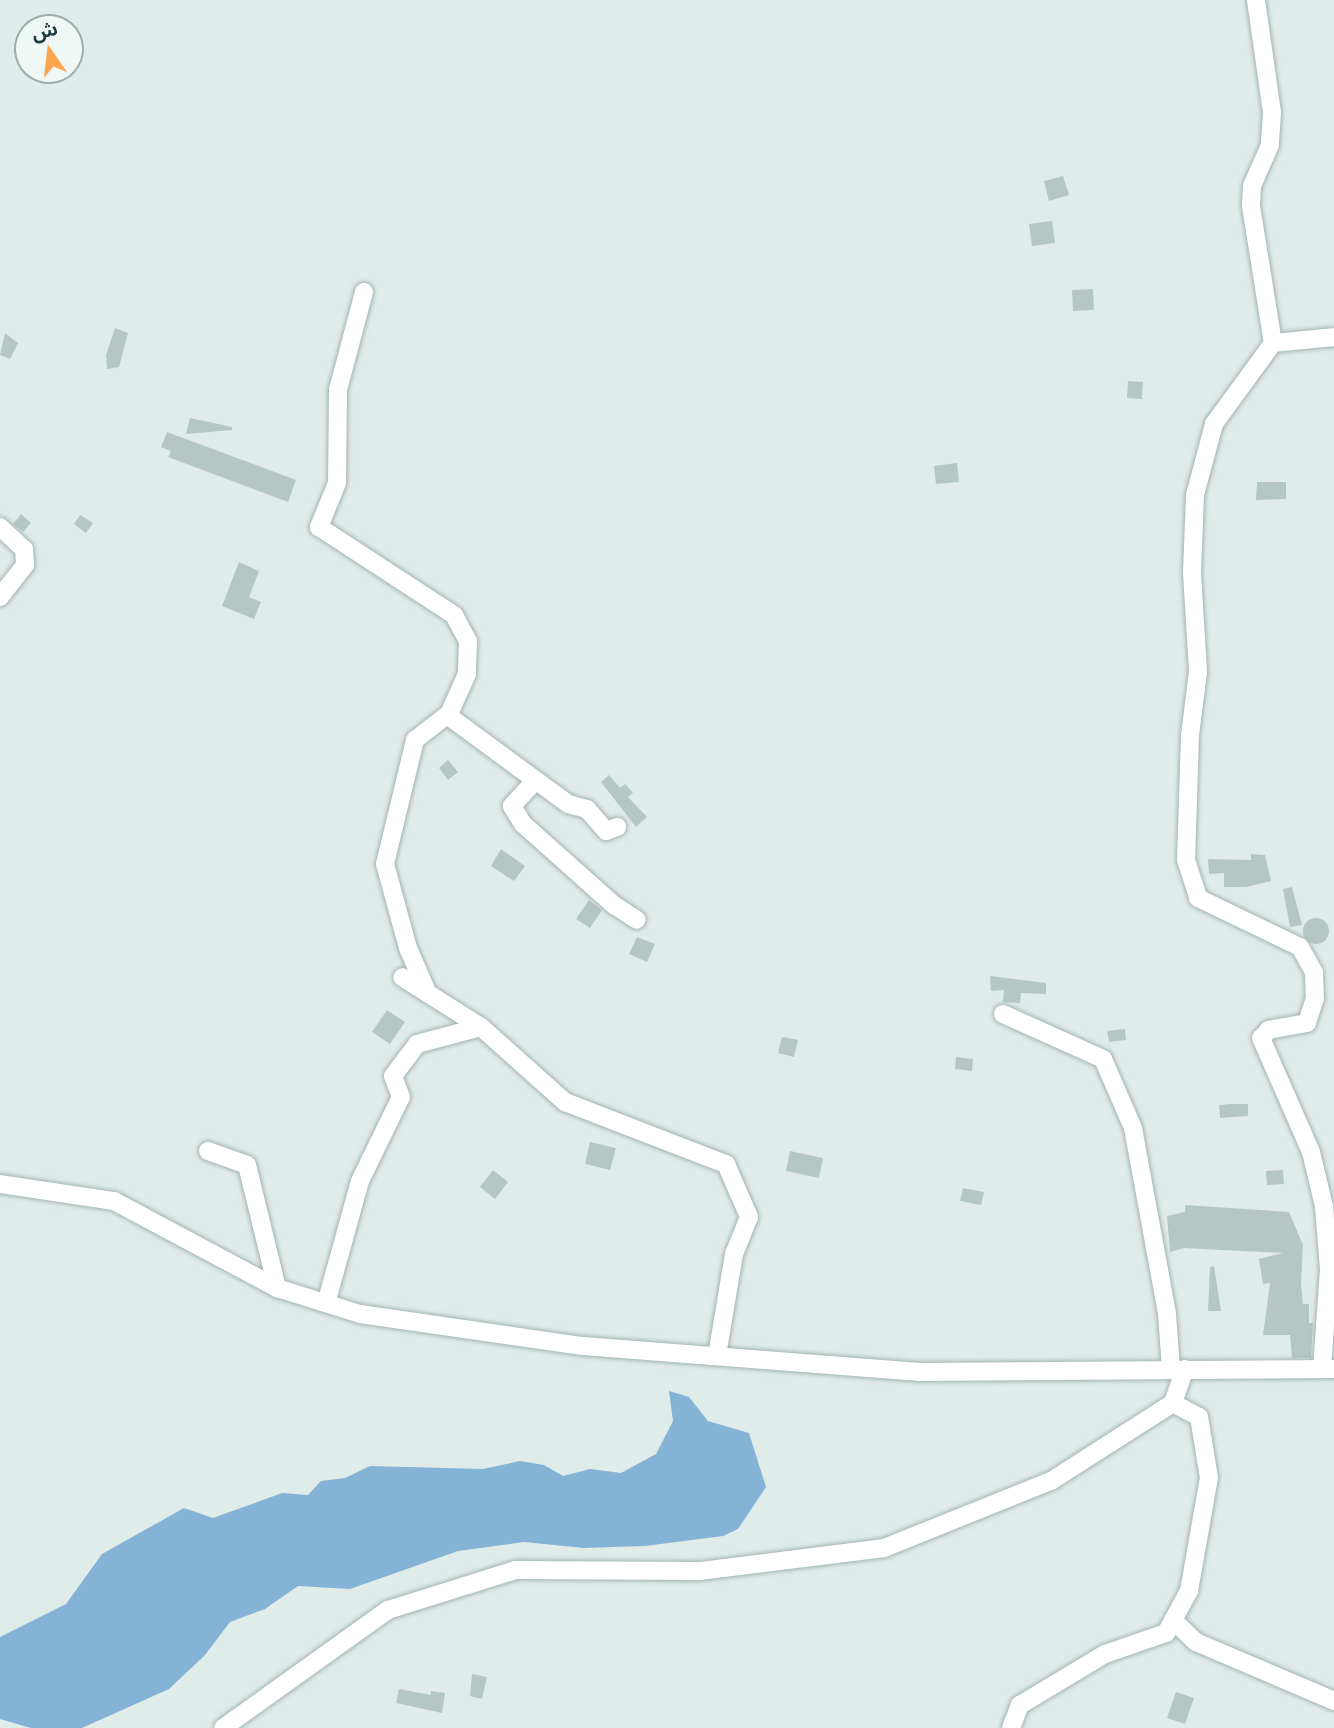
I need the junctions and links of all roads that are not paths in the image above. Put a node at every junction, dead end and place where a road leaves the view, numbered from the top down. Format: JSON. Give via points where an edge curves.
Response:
{"nodes":[{"id":1,"x":1256,"y":0,"type":"edge"},
{"id":2,"x":364,"y":292,"type":"dead end"},
{"id":3,"x":1334,"y":337,"type":"edge"},
{"id":4,"x":1272,"y":343,"type":"junction"},
{"id":5,"x":0,"y":527,"type":"edge"},
{"id":6,"x":0,"y":597,"type":"edge"},
{"id":7,"x":448,"y":716,"type":"junction"},
{"id":8,"x":535,"y":781,"type":"junction"},
{"id":9,"x":617,"y":827,"type":"dead end"},
{"id":10,"x":637,"y":920,"type":"dead end"},
{"id":11,"x":402,"y":977,"type":"dead end"},
{"id":12,"x":428,"y":994,"type":"junction"},
{"id":13,"x":1003,"y":1014,"type":"dead end"},
{"id":14,"x":481,"y":1027,"type":"junction"},
{"id":15,"x":208,"y":1151,"type":"dead end"},
{"id":16,"x":0,"y":1184,"type":"edge"},
{"id":17,"x":277,"y":1288,"type":"junction"},
{"id":18,"x":327,"y":1300,"type":"junction"},
{"id":19,"x":717,"y":1356,"type":"junction"},
{"id":20,"x":1178,"y":1369,"type":"junction"},
{"id":21,"x":1328,"y":1369,"type":"edge"},
{"id":22,"x":1173,"y":1404,"type":"junction"},
{"id":23,"x":1173,"y":1620,"type":"junction"},
{"id":24,"x":1334,"y":1701,"type":"edge"},
{"id":25,"x":223,"y":1728,"type":"edge"},
{"id":26,"x":1011,"y":1728,"type":"edge"}],
"edges":[{"from":1,"to":4,"type":"street","via":[[1272,113],[1270,145],[1252,186],[1251,206]]},
{"from":2,"to":7,"type":"street","via":[[338,390],[337,483],[319,527],[454,615],[468,641],[467,674]]},
{"from":3,"to":4,"type":"street"},
{"from":4,"to":21,"type":"street","via":[[1214,424],[1195,495],[1192,573],[1198,672],[1190,735],[1186,860],[1198,898],[1300,947],[1314,972],[1315,998],[1307,1023],[1269,1030],[1261,1038],[1311,1152],[1324,1206]]},
{"from":5,"to":6,"type":"street","via":[[24,549],[25,565]]},
{"from":7,"to":8,"type":"street"},
{"from":7,"to":12,"type":"street","via":[[415,740],[408,753],[385,864],[408,948]]},
{"from":8,"to":9,"type":"street","via":[[568,804],[587,809],[606,831]]},
{"from":8,"to":10,"type":"street","via":[[512,806],[523,824]]},
{"from":11,"to":12,"type":"street"},
{"from":12,"to":14,"type":"street"},
{"from":13,"to":20,"type":"street","via":[[1103,1059],[1133,1128]]},
{"from":14,"to":18,"type":"street","via":[[417,1044],[393,1076],[401,1097],[360,1181]]},
{"from":14,"to":19,"type":"street","via":[[565,1102],[726,1164],[749,1217],[734,1254]]},
{"from":15,"to":17,"type":"street","via":[[247,1165]]},
{"from":16,"to":17,"type":"street","via":[[114,1201]]},
{"from":17,"to":18,"type":"street"},
{"from":18,"to":19,"type":"street","via":[[360,1314],[557,1342]]},
{"from":19,"to":20,"type":"street","via":[[919,1372]]},
{"from":20,"to":21,"type":"street"},
{"from":20,"to":22,"type":"street"},
{"from":22,"to":23,"type":"street","via":[[1199,1417],[1209,1478],[1189,1591]]},
{"from":22,"to":25,"type":"street","via":[[1051,1480],[884,1548],[699,1571],[516,1570],[388,1610]]},
{"from":23,"to":24,"type":"street","via":[[1196,1642]]},
{"from":23,"to":26,"type":"street","via":[[1166,1633],[1105,1654],[1020,1705]]}]}
